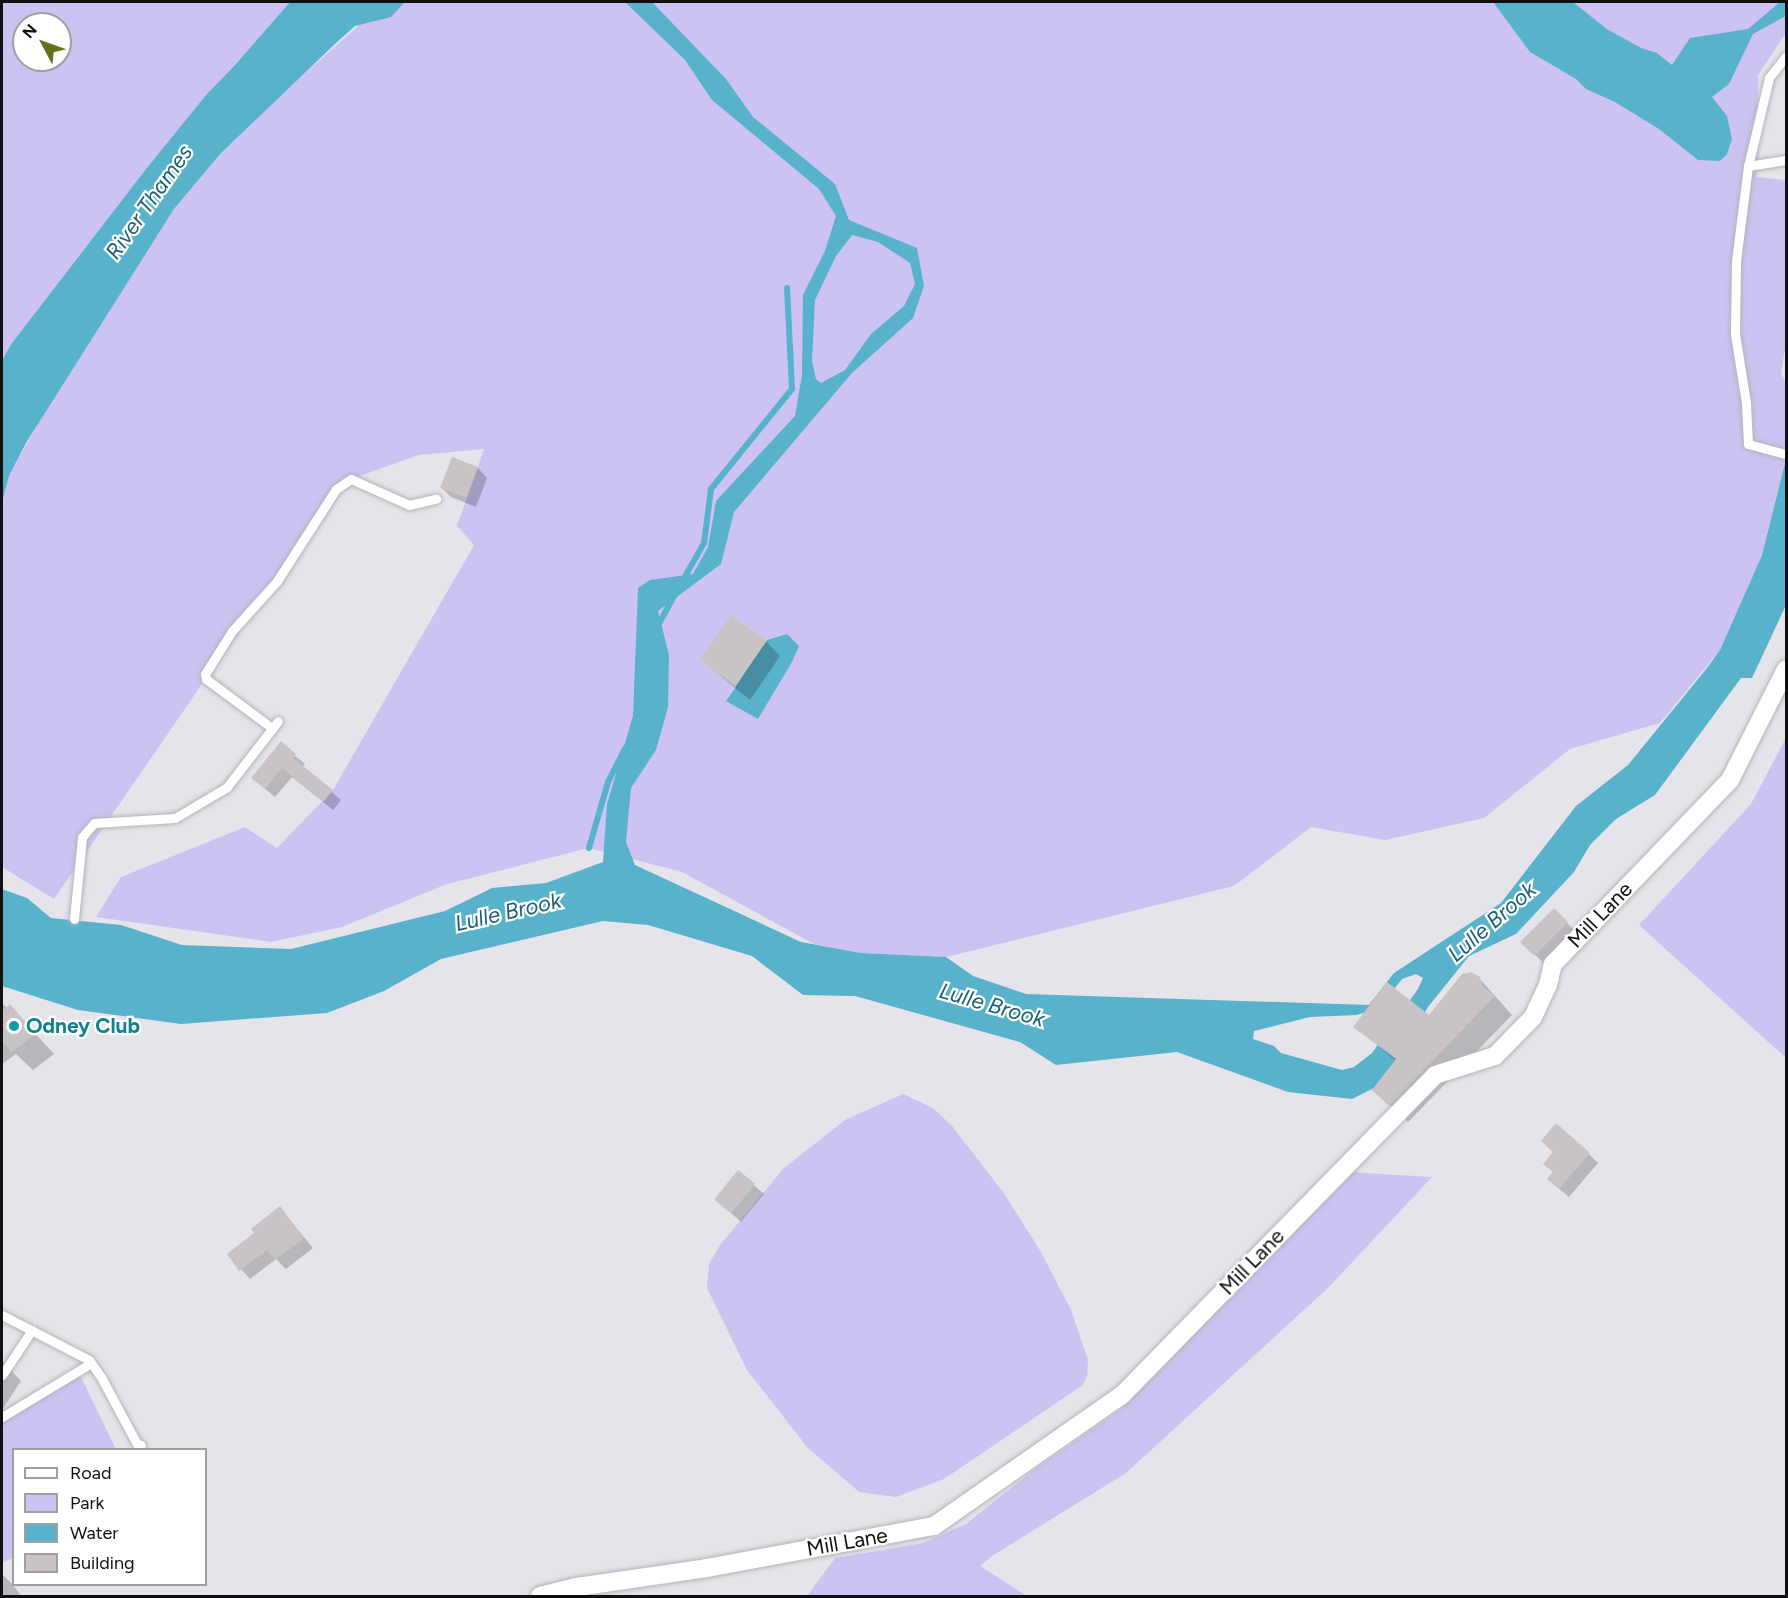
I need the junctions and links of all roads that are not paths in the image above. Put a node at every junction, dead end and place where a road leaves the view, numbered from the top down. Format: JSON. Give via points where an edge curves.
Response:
{"nodes":[{"id":1,"x":1786,"y":56,"type":"edge"},
{"id":2,"x":1786,"y":160,"type":"edge"},
{"id":3,"x":1748,"y":166,"type":"junction"},
{"id":4,"x":1786,"y":454,"type":"edge"},
{"id":5,"x":436,"y":499,"type":"dead end"},
{"id":6,"x":1786,"y":669,"type":"edge"},
{"id":7,"x":74,"y":919,"type":"dead end"},
{"id":8,"x":2,"y":1315,"type":"edge"},
{"id":9,"x":32,"y":1330,"type":"junction"},
{"id":10,"x":91,"y":1363,"type":"junction"},
{"id":11,"x":2,"y":1375,"type":"edge"},
{"id":12,"x":2,"y":1417,"type":"edge"},
{"id":13,"x":141,"y":1445,"type":"dead end"},
{"id":14,"x":540,"y":1596,"type":"edge"}],
"edges":[{"from":1,"to":3,"type":"lane","via":[[1769,78]]},
{"from":2,"to":3,"type":"lane"},
{"from":3,"to":4,"type":"lane","via":[[1736,261],[1736,334],[1748,444]]},
{"from":5,"to":7,"type":"lane","via":[[409,505],[351,479],[336,489],[277,581],[232,631],[205,674],[275,724],[227,787],[175,818],[94,823],[82,837]]},
{"from":6,"to":14,"type":"street","name":"Mill Lane","via":[[1730,780],[1553,964],[1533,1017],[1495,1056],[1435,1075],[1122,1395],[933,1526]]},
{"from":8,"to":9,"type":"lane"},
{"from":9,"to":10,"type":"lane"},
{"from":9,"to":11,"type":"lane"},
{"from":10,"to":12,"type":"lane"},
{"from":10,"to":13,"type":"lane"}]}
